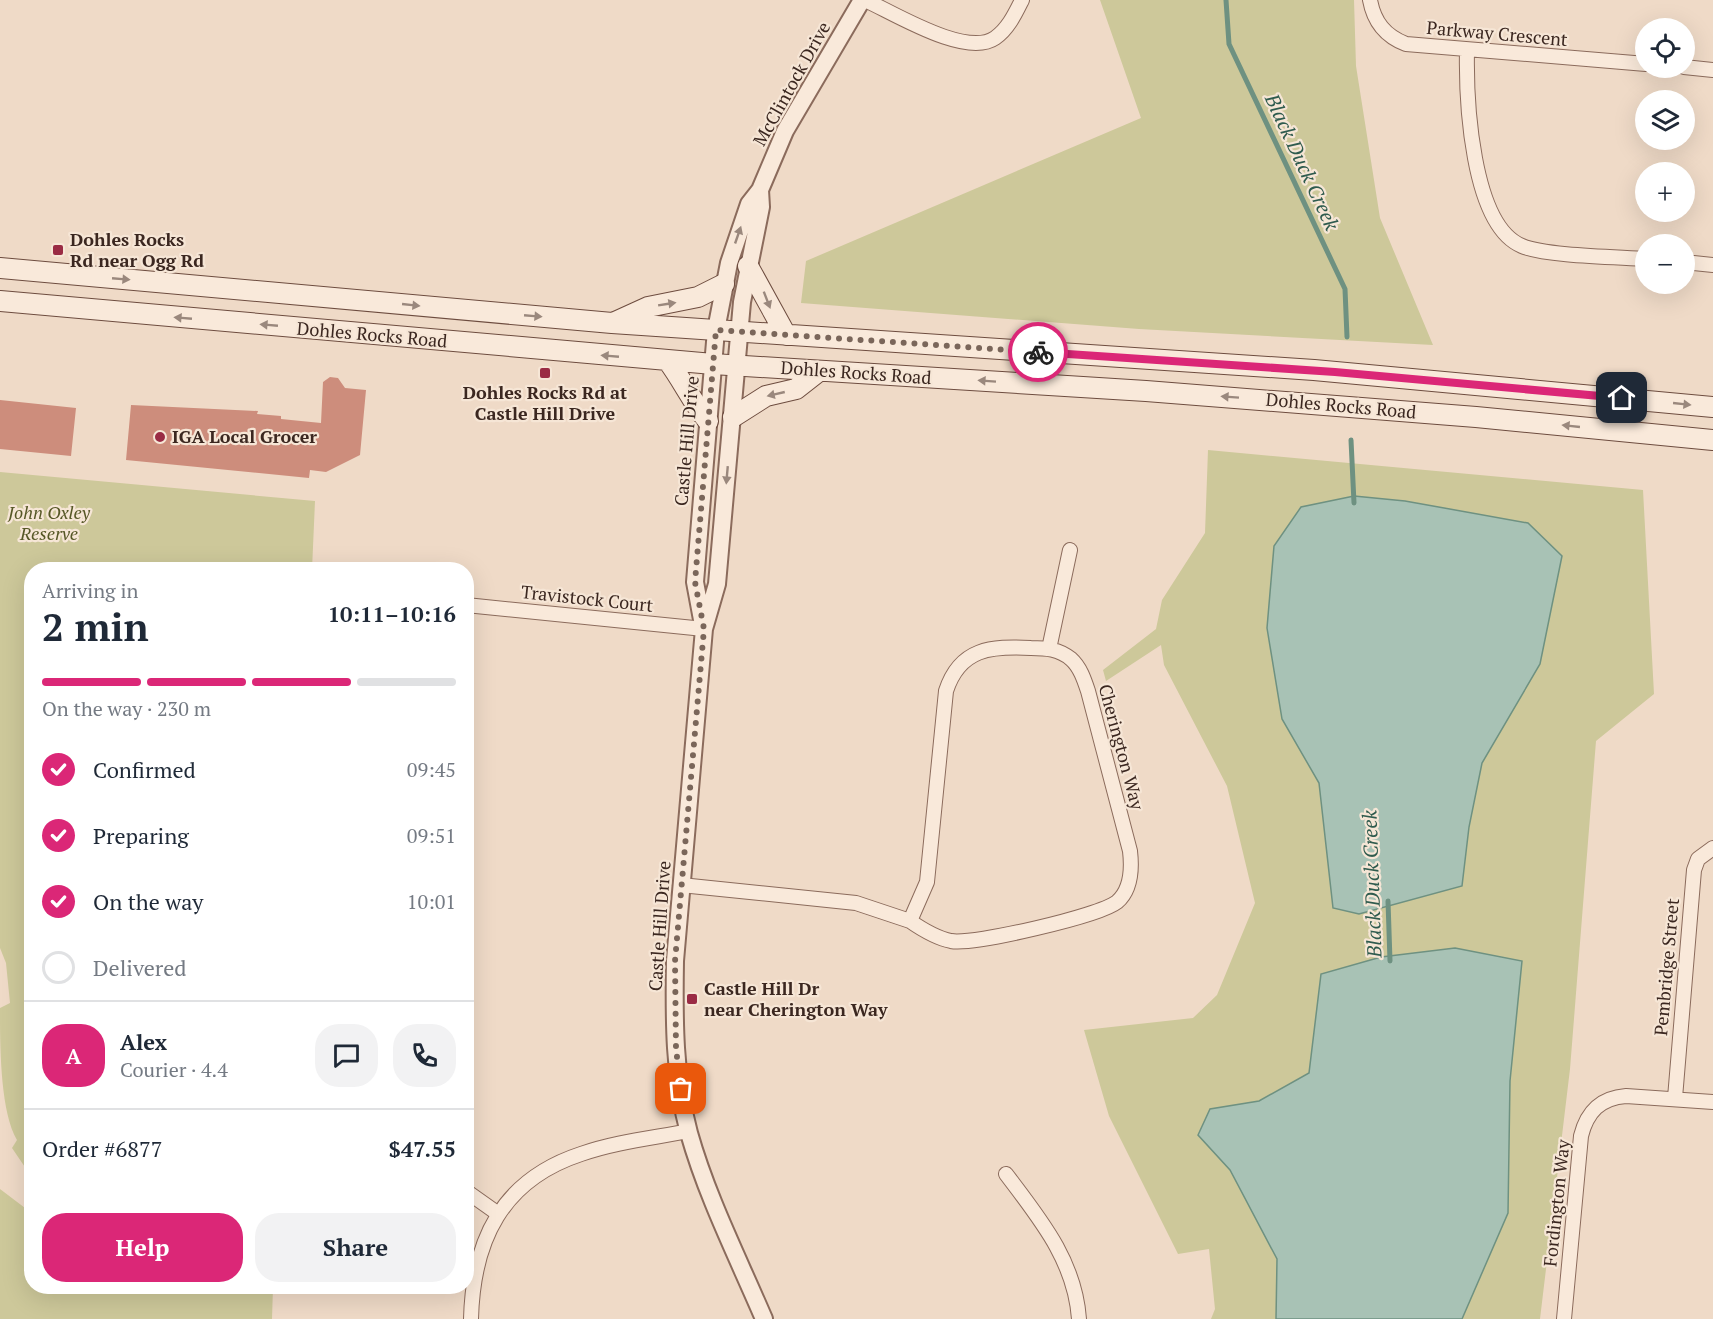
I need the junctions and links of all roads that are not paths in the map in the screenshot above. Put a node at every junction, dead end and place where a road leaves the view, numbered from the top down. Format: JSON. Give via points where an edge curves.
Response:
{"nodes":[{"id":1,"x":864,"y":0,"type":"edge"},
{"id":2,"x":1022,"y":0,"type":"edge"},
{"id":3,"x":1370,"y":0,"type":"edge"},
{"id":4,"x":1467,"y":50,"type":"junction"},
{"id":5,"x":1635,"y":63,"type":"edge"},
{"id":6,"x":1695,"y":68,"type":"edge"},
{"id":7,"x":1713,"y":70,"type":"edge"},
{"id":8,"x":760,"y":189,"type":"junction"},
{"id":9,"x":1635,"y":258,"type":"edge"},
{"id":10,"x":1695,"y":263,"type":"edge"},
{"id":11,"x":1713,"y":265,"type":"edge"},
{"id":12,"x":748,"y":266,"type":"junction"},
{"id":13,"x":0,"y":268,"type":"edge"},
{"id":14,"x":724,"y":284,"type":"junction"},
{"id":15,"x":0,"y":301,"type":"edge"},
{"id":16,"x":612,"y":323,"type":"junction"},
{"id":17,"x":716,"y":330,"type":"junction"},
{"id":18,"x":740,"y":331,"type":"junction"},
{"id":19,"x":786,"y":334,"type":"junction"},
{"id":20,"x":668,"y":361,"type":"junction"},
{"id":21,"x":713,"y":364,"type":"junction"},
{"id":22,"x":737,"y":366,"type":"junction"},
{"id":23,"x":819,"y":371,"type":"junction"},
{"id":24,"x":1713,"y":407,"type":"edge"},
{"id":25,"x":733,"y":417,"type":"junction"},
{"id":26,"x":708,"y":421,"type":"junction"},
{"id":27,"x":1713,"y":440,"type":"edge"},
{"id":28,"x":1070,"y":550,"type":"dead end"},
{"id":29,"x":474,"y":606,"type":"edge"},
{"id":30,"x":704,"y":629,"type":"junction"},
{"id":31,"x":1049,"y":649,"type":"junction"},
{"id":32,"x":1713,"y":848,"type":"edge"},
{"id":33,"x":681,"y":885,"type":"junction"},
{"id":34,"x":910,"y":921,"type":"junction"},
{"id":35,"x":1675,"y":1098,"type":"junction"},
{"id":36,"x":1713,"y":1102,"type":"edge"},
{"id":37,"x":688,"y":1131,"type":"junction"},
{"id":38,"x":1006,"y":1174,"type":"dead end"},
{"id":39,"x":474,"y":1197,"type":"edge"},
{"id":40,"x":497,"y":1213,"type":"junction"},
{"id":41,"x":474,"y":1276,"type":"edge"},
{"id":42,"x":472,"y":1294,"type":"edge"},
{"id":43,"x":471,"y":1319,"type":"edge"},
{"id":44,"x":764,"y":1319,"type":"edge"},
{"id":45,"x":1079,"y":1319,"type":"edge"},
{"id":46,"x":1564,"y":1319,"type":"edge"}],
"edges":[{"from":1,"to":2,"type":"street","via":[[950,38],[980,43],[994,39],[1005,29]]},
{"from":1,"to":8,"type":"street","name":"McClintock Drive","via":[[785,131]]},
{"from":3,"to":4,"type":"street","name":"Parkway Crescent","via":[[1379,24],[1394,39],[1406,44]]},
{"from":4,"to":5,"type":"street","name":"Parkway Crescent"},
{"from":4,"to":9,"type":"street","via":[[1469,133],[1484,188],[1503,232],[1523,247]]},
{"from":6,"to":7,"type":"street"},
{"from":8,"to":12,"type":"street","name":"McClintock Drive","via":[[761,207]]},
{"from":14,"to":8,"type":"street","name":"McClintock Drive","one_way":true,"via":[[749,204]]},
{"from":10,"to":11,"type":"street"},
{"from":12,"to":18,"type":"street","name":"McClintock Drive"},
{"from":12,"to":19,"type":"main road","one_way":true},
{"from":13,"to":16,"type":"main road","name":"Dohles Rocks Road","one_way":true},
{"from":16,"to":14,"type":"main road","one_way":true,"via":[[648,307],[698,297]]},
{"from":14,"to":17,"type":"street","name":"McClintock Drive"},
{"from":20,"to":15,"type":"main road","name":"Dohles Rocks Road","one_way":true},
{"from":16,"to":17,"type":"main road","name":"Dohles Rocks Road"},
{"from":17,"to":18,"type":"main road","name":"Dohles Rocks Road"},
{"from":17,"to":21,"type":"street","name":"McClintock Drive"},
{"from":18,"to":19,"type":"main road","name":"Dohles Rocks Road"},
{"from":18,"to":22,"type":"street","name":"McClintock Drive"},
{"from":19,"to":24,"type":"main road","name":"Dohles Rocks Road","one_way":true,"via":[[1314,370]]},
{"from":20,"to":21,"type":"main road","name":"Dohles Rocks Road"},
{"from":20,"to":26,"type":"main road"},
{"from":21,"to":22,"type":"main road","name":"Dohles Rocks Road"},
{"from":21,"to":26,"type":"street","name":"Castle Hill Drive"},
{"from":22,"to":23,"type":"main road","name":"Dohles Rocks Road"},
{"from":22,"to":25,"type":"street","name":"Castle Hill Drive"},
{"from":23,"to":25,"type":"main road","one_way":true,"via":[[796,389],[755,400]]},
{"from":27,"to":23,"type":"main road","name":"Dohles Rocks Road","one_way":true,"via":[[1320,404]]},
{"from":25,"to":30,"type":"street","name":"Castle Hill Drive","one_way":true,"via":[[717,584]]},
{"from":26,"to":30,"type":"street","name":"Castle Hill Drive","via":[[695,582]]},
{"from":28,"to":31,"type":"street"},
{"from":29,"to":30,"type":"street","name":"Travistock Court"},
{"from":30,"to":33,"type":"street","name":"Castle Hill Drive"},
{"from":31,"to":34,"type":"street","name":"Cherington Way","via":[[988,648],[963,662],[950,680],[927,882]]},
{"from":31,"to":34,"type":"street","name":"Cherington Way","via":[[1072,659],[1088,691],[1130,851],[1132,872],[1126,889],[1118,901],[1090,914],[969,942],[936,937]]},
{"from":32,"to":35,"type":"street","name":"Pembridge Street","via":[[1698,859],[1694,870]]},
{"from":33,"to":34,"type":"street","name":"Cherington Way","via":[[856,903]]},
{"from":33,"to":37,"type":"street","name":"Castle Hill Drive","via":[[674,1012]]},
{"from":35,"to":36,"type":"street","name":"Fordington Way"},
{"from":35,"to":46,"type":"street","name":"Fordington Way","via":[[1614,1096],[1592,1109],[1585,1119]]},
{"from":37,"to":40,"type":"street","via":[[582,1153],[531,1180]]},
{"from":37,"to":44,"type":"street","name":"Castle Hill Drive","via":[[704,1180]]},
{"from":38,"to":45,"type":"street","via":[[1065,1259]]},
{"from":39,"to":40,"type":"street"},
{"from":40,"to":41,"type":"street"},
{"from":42,"to":43,"type":"street"}]}
